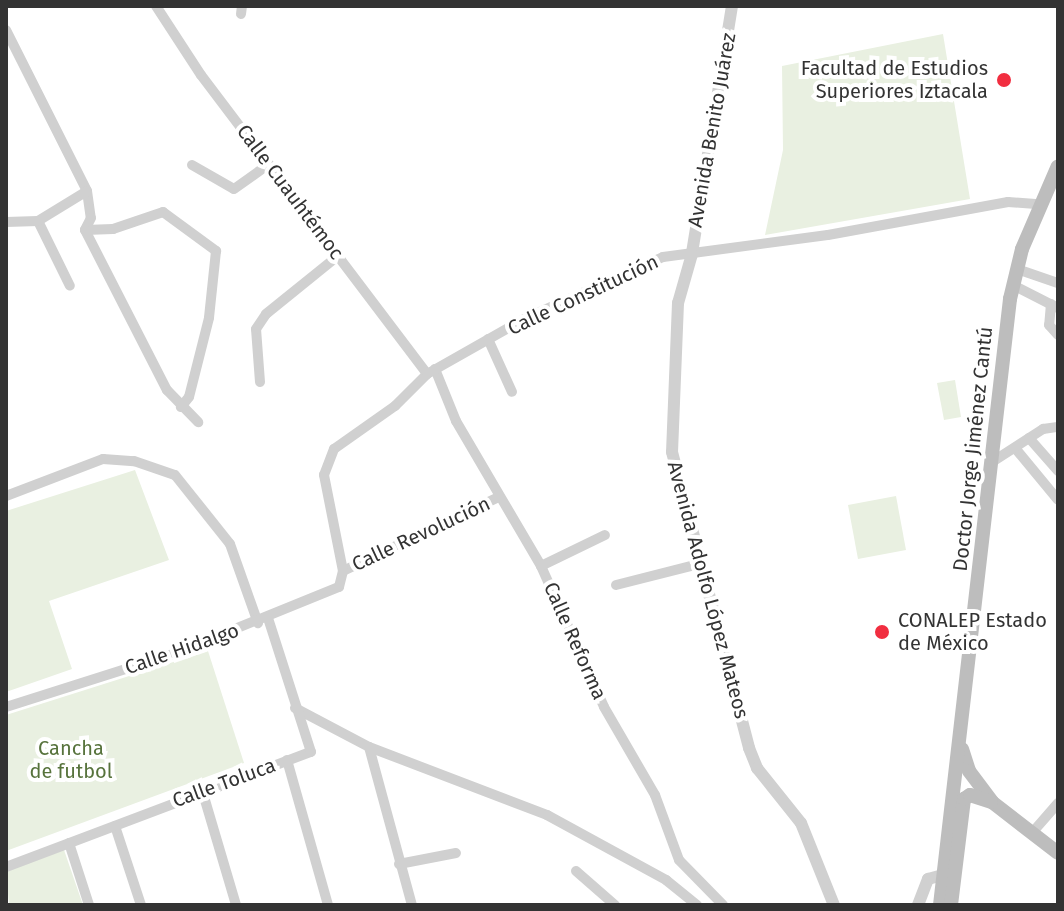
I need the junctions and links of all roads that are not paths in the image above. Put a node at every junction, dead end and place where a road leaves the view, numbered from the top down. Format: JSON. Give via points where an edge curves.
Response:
{"nodes":[{"id":1,"x":156,"y":6,"type":"edge"},
{"id":2,"x":732,"y":6,"type":"edge"},
{"id":3,"x":6,"y":30,"type":"edge"},
{"id":4,"x":269,"y":164,"type":"junction"},
{"id":5,"x":192,"y":165,"type":"dead end"},
{"id":6,"x":1058,"y":166,"type":"edge"},
{"id":7,"x":1052,"y":190,"type":"edge"},
{"id":8,"x":87,"y":191,"type":"junction"},
{"id":9,"x":1039,"y":204,"type":"junction"},
{"id":10,"x":38,"y":221,"type":"junction"},
{"id":11,"x":6,"y":222,"type":"edge"},
{"id":12,"x":85,"y":230,"type":"junction"},
{"id":13,"x":692,"y":254,"type":"junction"},
{"id":14,"x":338,"y":256,"type":"junction"},
{"id":15,"x":1017,"y":269,"type":"junction"},
{"id":16,"x":1056,"y":279,"type":"edge"},
{"id":17,"x":1013,"y":285,"type":"junction"},
{"id":18,"x":70,"y":286,"type":"dead end"},
{"id":19,"x":1054,"y":306,"type":"edge"},
{"id":20,"x":1058,"y":335,"type":"edge"},
{"id":21,"x":488,"y":339,"type":"junction"},
{"id":22,"x":431,"y":372,"type":"junction"},
{"id":23,"x":260,"y":382,"type":"dead end"},
{"id":24,"x":512,"y":392,"type":"dead end"},
{"id":25,"x":181,"y":407,"type":"junction"},
{"id":26,"x":198,"y":422,"type":"dead end"},
{"id":27,"x":1058,"y":427,"type":"edge"},
{"id":28,"x":1029,"y":438,"type":"junction"},
{"id":29,"x":1015,"y":448,"type":"junction"},
{"id":30,"x":992,"y":462,"type":"junction"},
{"id":31,"x":1058,"y":471,"type":"edge"},
{"id":32,"x":6,"y":496,"type":"edge"},
{"id":33,"x":499,"y":497,"type":"junction"},
{"id":34,"x":1058,"y":500,"type":"edge"},
{"id":35,"x":605,"y":535,"type":"dead end"},
{"id":36,"x":703,"y":563,"type":"junction"},
{"id":37,"x":541,"y":566,"type":"junction"},
{"id":38,"x":343,"y":571,"type":"junction"},
{"id":39,"x":616,"y":585,"type":"dead end"},
{"id":40,"x":263,"y":620,"type":"junction"},
{"id":41,"x":6,"y":707,"type":"edge"},
{"id":42,"x":295,"y":708,"type":"junction"},
{"id":43,"x":960,"y":745,"type":"junction"},
{"id":44,"x":369,"y":747,"type":"junction"},
{"id":45,"x":287,"y":760,"type":"junction"},
{"id":46,"x":202,"y":790,"type":"junction"},
{"id":47,"x":992,"y":802,"type":"junction"},
{"id":48,"x":1058,"y":803,"type":"edge"},
{"id":49,"x":115,"y":826,"type":"junction"},
{"id":50,"x":1031,"y":834,"type":"junction"},
{"id":51,"x":69,"y":843,"type":"junction"},
{"id":52,"x":456,"y":853,"type":"dead end"},
{"id":53,"x":1058,"y":853,"type":"edge"},
{"id":54,"x":399,"y":864,"type":"junction"},
{"id":55,"x":6,"y":867,"type":"edge"},
{"id":56,"x":576,"y":871,"type":"dead end"},
{"id":57,"x":950,"y":873,"type":"junction"},
{"id":58,"x":89,"y":905,"type":"edge"},
{"id":59,"x":141,"y":905,"type":"edge"},
{"id":60,"x":236,"y":905,"type":"edge"},
{"id":61,"x":328,"y":905,"type":"edge"},
{"id":62,"x":412,"y":905,"type":"edge"},
{"id":63,"x":615,"y":905,"type":"edge"},
{"id":64,"x":697,"y":905,"type":"edge"},
{"id":65,"x":723,"y":905,"type":"edge"},
{"id":66,"x":834,"y":905,"type":"edge"},
{"id":67,"x":918,"y":905,"type":"edge"},
{"id":68,"x":940,"y":905,"type":"edge"},
{"id":69,"x":951,"y":905,"type":"edge"}],
"edges":[{"from":1,"to":4,"type":"street","name":"Calle Cuauhtémoc"},
{"from":2,"to":13,"type":"street","name":"Avenida Benito Juárez"},
{"from":3,"to":8,"type":"street"},
{"from":4,"to":5,"type":"street","via":[[234,189]]},
{"from":4,"to":14,"type":"street","name":"Calle Cuauhtémoc"},
{"from":6,"to":7,"type":"main road","name":"Doctor Jorge Jiménez Cantú"},
{"from":7,"to":9,"type":"main road","name":"Doctor Jorge Jiménez Cantú"},
{"from":8,"to":10,"type":"street"},
{"from":8,"to":12,"type":"street","via":[[91,218]]},
{"from":9,"to":13,"type":"street","name":"Calle Constitución","via":[[1008,202]]},
{"from":9,"to":15,"type":"main road","name":"Doctor Jorge Jiménez Cantú"},
{"from":10,"to":11,"type":"street"},
{"from":10,"to":18,"type":"street"},
{"from":12,"to":25,"type":"street","via":[[167,390]]},
{"from":12,"to":25,"type":"street","via":[[113,229],[163,212],[216,251],[209,318],[189,397]]},
{"from":13,"to":21,"type":"street","name":"Calle Constitución","via":[[636,266]]},
{"from":13,"to":36,"type":"street","name":"Avenida Adolfo López Mateos","via":[[678,303],[672,439]]},
{"from":14,"to":22,"type":"street","name":"Calle Cuauhtémoc"},
{"from":14,"to":23,"type":"street","via":[[266,314],[256,329]]},
{"from":15,"to":16,"type":"street"},
{"from":15,"to":17,"type":"main road","name":"Doctor Jorge Jiménez Cantú"},
{"from":17,"to":19,"type":"street"},
{"from":17,"to":30,"type":"main road","name":"Doctor Jorge Jiménez Cantú"},
{"from":19,"to":20,"type":"street","via":[[1049,325]]},
{"from":21,"to":22,"type":"street","name":"Calle Constitución"},
{"from":21,"to":24,"type":"street"},
{"from":22,"to":33,"type":"street","name":"Calle Reforma"},
{"from":22,"to":38,"type":"street","name":"Calle Constitución","via":[[327,461],[324,475]]},
{"from":25,"to":26,"type":"street"},
{"from":27,"to":28,"type":"street"},
{"from":28,"to":29,"type":"street"},
{"from":28,"to":31,"type":"street"},
{"from":29,"to":30,"type":"street"},
{"from":29,"to":34,"type":"street"},
{"from":30,"to":43,"type":"main road","name":"Doctor Jorge Jiménez Cantú"},
{"from":32,"to":40,"type":"street","name":"Calle Toluca","via":[[103,459],[134,461],[175,475],[230,544]]},
{"from":33,"to":37,"type":"street","name":"Calle Reforma"},
{"from":33,"to":38,"type":"street","name":"Calle Revolución"},
{"from":35,"to":37,"type":"street"},
{"from":36,"to":39,"type":"street"},
{"from":36,"to":66,"type":"street","name":"Avenida Adolfo López Mateos","via":[[749,748],[757,768],[801,823]]},
{"from":37,"to":65,"type":"street","name":"Calle Reforma","via":[[604,707],[655,795],[679,860]]},
{"from":38,"to":40,"type":"street","name":"Calle Hidalgo","via":[[339,587],[331,592]]},
{"from":40,"to":41,"type":"street","name":"Calle Hidalgo"},
{"from":40,"to":42,"type":"street","name":"Calle Toluca"},
{"from":42,"to":44,"type":"street"},
{"from":42,"to":45,"type":"street","name":"Calle Toluca","via":[[311,752]]},
{"from":43,"to":47,"type":"main road","via":[[969,771]]},
{"from":43,"to":57,"type":"main road","name":"Doctor Jorge Jiménez Cantú"},
{"from":44,"to":54,"type":"street"},
{"from":44,"to":64,"type":"street","via":[[547,815],[666,880]]},
{"from":45,"to":46,"type":"street","name":"Calle Toluca"},
{"from":45,"to":61,"type":"street"},
{"from":46,"to":49,"type":"street","name":"Calle Toluca"},
{"from":46,"to":60,"type":"street"},
{"from":47,"to":50,"type":"main road"},
{"from":47,"to":57,"type":"main road","via":[[970,795],[964,799]]},
{"from":48,"to":50,"type":"street"},
{"from":49,"to":51,"type":"street","name":"Calle Toluca"},
{"from":49,"to":59,"type":"street"},
{"from":50,"to":53,"type":"main road"},
{"from":51,"to":55,"type":"street","name":"Calle Toluca"},
{"from":51,"to":58,"type":"street"},
{"from":52,"to":54,"type":"street"},
{"from":54,"to":62,"type":"street"},
{"from":56,"to":63,"type":"street"},
{"from":57,"to":67,"type":"street","via":[[924,884]]},
{"from":57,"to":68,"type":"main road"},
{"from":57,"to":69,"type":"main road"}]}
